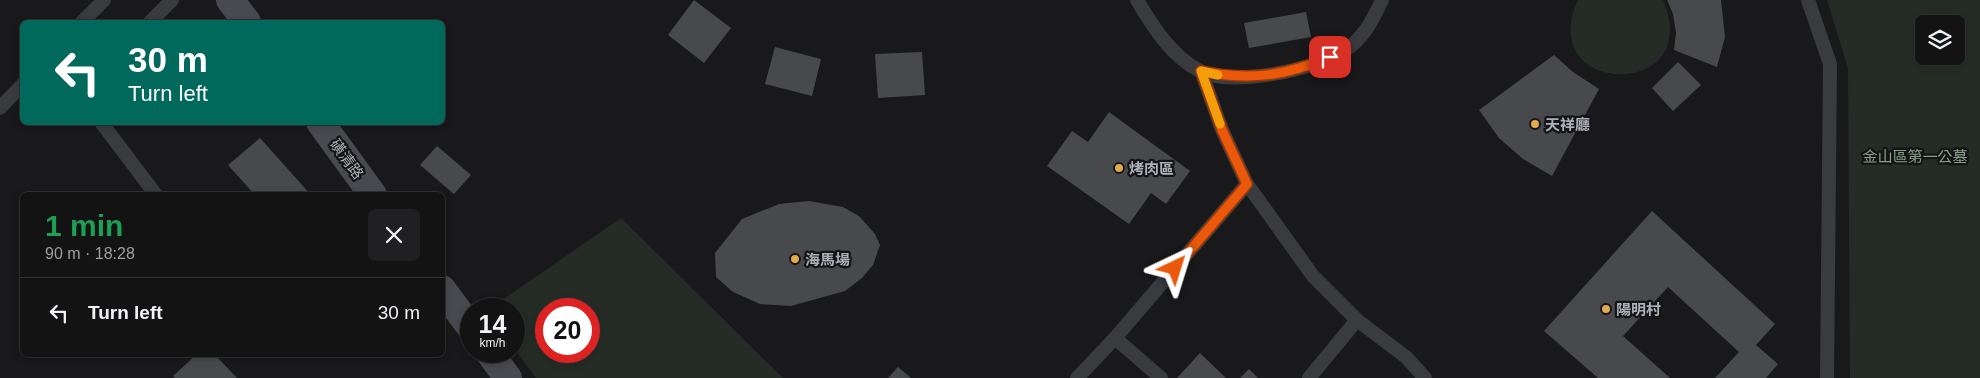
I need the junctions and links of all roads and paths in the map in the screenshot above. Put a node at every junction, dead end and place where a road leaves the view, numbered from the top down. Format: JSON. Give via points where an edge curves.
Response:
{"nodes":[{"id":1,"x":104,"y":0,"type":"edge"},
{"id":2,"x":172,"y":0,"type":"edge"},
{"id":3,"x":230,"y":0,"type":"edge"},
{"id":4,"x":1137,"y":0,"type":"edge"},
{"id":5,"x":1382,"y":0,"type":"edge"},
{"id":6,"x":1808,"y":0,"type":"edge"},
{"id":7,"x":84,"y":20,"type":"edge"},
{"id":8,"x":152,"y":20,"type":"edge"},
{"id":9,"x":245,"y":20,"type":"edge"},
{"id":10,"x":1201,"y":71,"type":"junction"},
{"id":11,"x":20,"y":87,"type":"edge"},
{"id":12,"x":0,"y":108,"type":"edge"},
{"id":13,"x":102,"y":125,"type":"edge"},
{"id":14,"x":322,"y":125,"type":"edge"},
{"id":15,"x":1247,"y":184,"type":"junction"},
{"id":16,"x":154,"y":192,"type":"edge"},
{"id":17,"x":371,"y":192,"type":"edge"},
{"id":18,"x":445,"y":293,"type":"edge"},
{"id":19,"x":460,"y":313,"type":"edge"},
{"id":20,"x":1358,"y":320,"type":"junction"},
{"id":21,"x":1115,"y":338,"type":"junction"},
{"id":22,"x":497,"y":363,"type":"edge"},
{"id":23,"x":508,"y":378,"type":"edge"},
{"id":24,"x":1077,"y":378,"type":"edge"},
{"id":25,"x":1161,"y":378,"type":"edge"},
{"id":26,"x":1309,"y":378,"type":"edge"},
{"id":27,"x":1425,"y":378,"type":"edge"},
{"id":28,"x":1827,"y":378,"type":"edge"}],
"edges":[{"from":1,"to":7,"type":"lane"},
{"from":2,"to":8,"type":"lane"},
{"from":3,"to":9,"type":"street"},
{"from":4,"to":10,"type":"lane","via":[[1151,24],[1175,53]]},
{"from":5,"to":10,"type":"lane","via":[[1371,25],[1344,51],[1302,69],[1230,77]]},
{"from":6,"to":28,"type":"lane","via":[[1830,64]]},
{"from":10,"to":15,"type":"lane","via":[[1222,130]]},
{"from":11,"to":12,"type":"lane"},
{"from":13,"to":16,"type":"lane"},
{"from":14,"to":17,"type":"street","name":"磺清路"},
{"from":15,"to":20,"type":"lane","via":[[1313,276]]},
{"from":15,"to":21,"type":"lane"},
{"from":18,"to":19,"type":"street"},
{"from":20,"to":26,"type":"lane"},
{"from":20,"to":27,"type":"lane","via":[[1406,358]]},
{"from":21,"to":24,"type":"lane"},
{"from":21,"to":25,"type":"lane"},
{"from":22,"to":23,"type":"street"}]}
